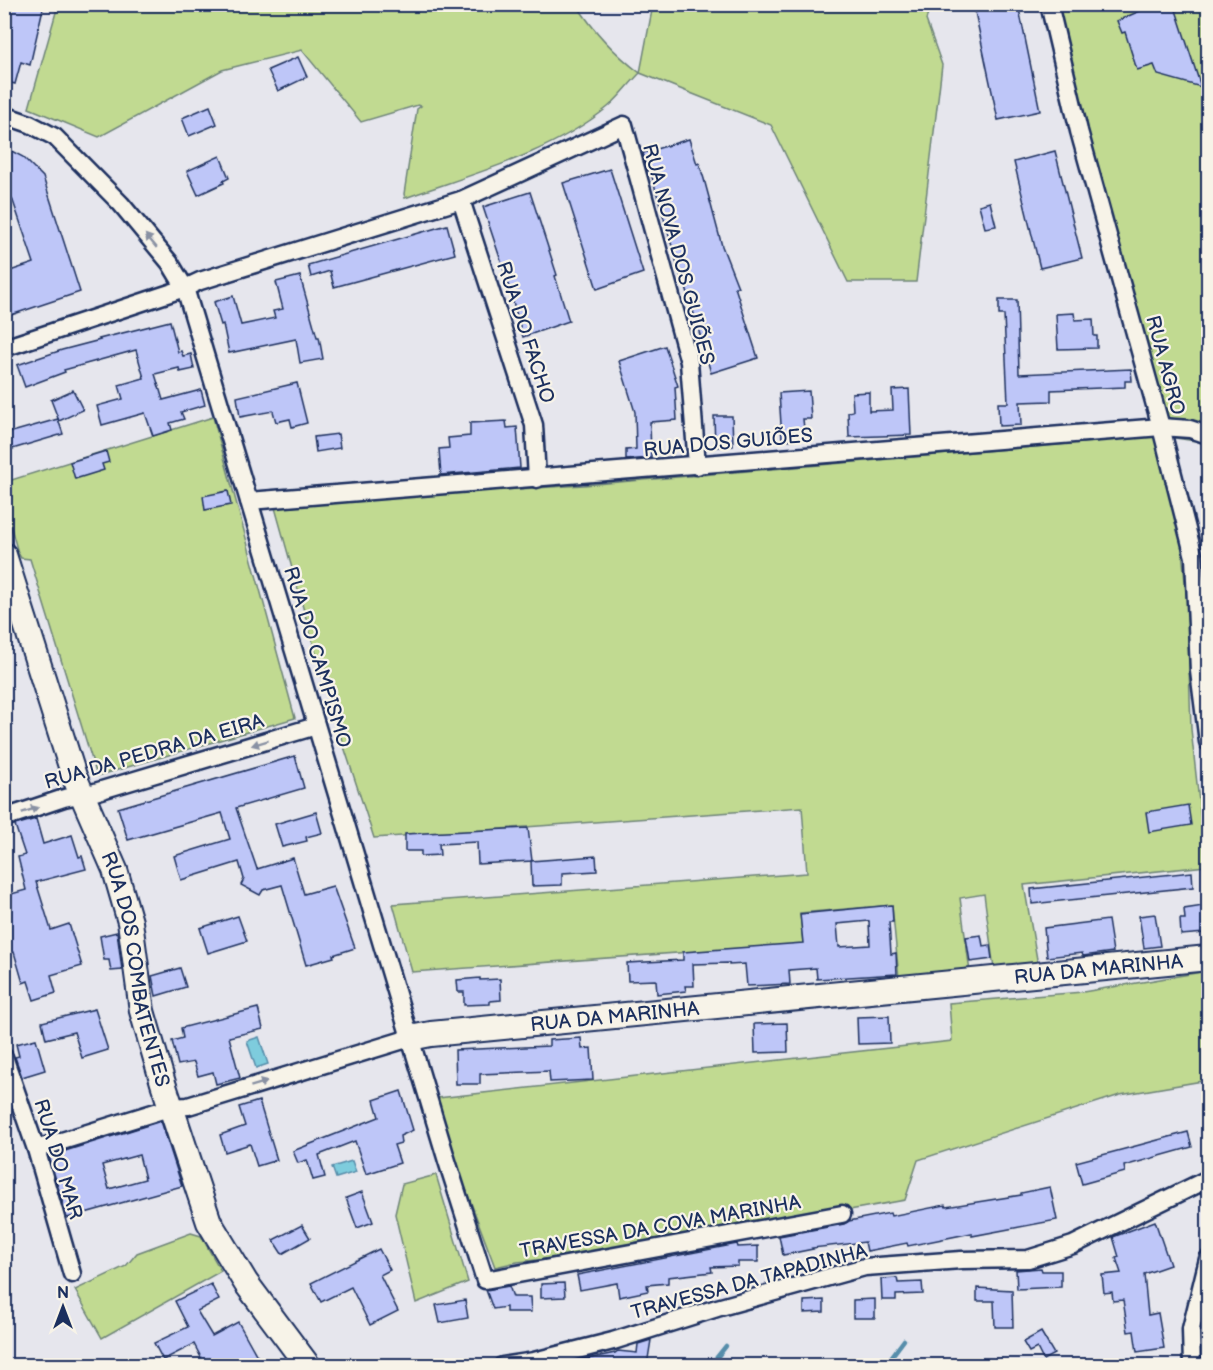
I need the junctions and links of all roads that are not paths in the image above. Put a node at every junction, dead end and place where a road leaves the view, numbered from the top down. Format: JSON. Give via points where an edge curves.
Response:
{"nodes":[{"id":1,"x":1049,"y":4,"type":"edge"},
{"id":2,"x":4,"y":115,"type":"edge"},
{"id":3,"x":461,"y":200,"type":"junction"},
{"id":4,"x":185,"y":288,"type":"junction"},
{"id":5,"x":4,"y":348,"type":"edge"},
{"id":6,"x":1161,"y":427,"type":"junction"},
{"id":7,"x":1209,"y":435,"type":"edge"},
{"id":8,"x":697,"y":466,"type":"junction"},
{"id":9,"x":537,"y":479,"type":"junction"},
{"id":10,"x":249,"y":501,"type":"junction"},
{"id":11,"x":4,"y":555,"type":"edge"},
{"id":12,"x":316,"y":726,"type":"junction"},
{"id":13,"x":1209,"y":742,"type":"edge"},
{"id":14,"x":81,"y":795,"type":"junction"},
{"id":15,"x":4,"y":818,"type":"edge"},
{"id":16,"x":1209,"y":958,"type":"edge"},
{"id":17,"x":411,"y":1038,"type":"junction"},
{"id":18,"x":4,"y":1057,"type":"edge"},
{"id":19,"x":171,"y":1107,"type":"junction"},
{"id":20,"x":36,"y":1149,"type":"junction"},
{"id":21,"x":1209,"y":1179,"type":"edge"},
{"id":22,"x":842,"y":1214,"type":"dead end"},
{"id":23,"x":1209,"y":1259,"type":"edge"},
{"id":24,"x":72,"y":1274,"type":"dead end"},
{"id":25,"x":485,"y":1280,"type":"joint"},
{"id":26,"x":308,"y":1365,"type":"edge"},
{"id":27,"x":502,"y":1365,"type":"edge"},
{"id":28,"x":1191,"y":1365,"type":"edge"}],
"edges":[{"from":1,"to":6,"type":"street","name":"RUA AGRO","via":[[1079,131]]},
{"from":4,"to":2,"type":"street","name":"RUA DO CAMPISMO","one_way":true,"via":[[121,204],[55,137]]},
{"from":3,"to":4,"type":"street"},
{"from":3,"to":8,"type":"street","name":"RUA NOVA DOS GUIÕES","via":[[624,126],[689,362]]},
{"from":3,"to":9,"type":"street","name":"RUA DO FACHO","via":[[534,425]]},
{"from":4,"to":5,"type":"street"},
{"from":4,"to":10,"type":"street","name":"RUA DO CAMPISMO"},
{"from":6,"to":7,"type":"street","name":"RUA DOS GUIÕES"},
{"from":6,"to":8,"type":"street","name":"RUA DOS GUIÕES"},
{"from":6,"to":13,"type":"street","name":"RUA AGRO","via":[[1194,557],[1200,670]]},
{"from":8,"to":9,"type":"street","name":"RUA DOS GUIÕES"},
{"from":9,"to":10,"type":"street","name":"RUA DOS GUIÕES"},
{"from":10,"to":12,"type":"street","name":"RUA DO CAMPISMO"},
{"from":11,"to":14,"type":"main road","name":"RUA DOS COMBATENTES"},
{"from":12,"to":14,"type":"street","name":"RUA DA PEDRA DA EIRA","one_way":true},
{"from":12,"to":17,"type":"street","name":"RUA DO CAMPISMO"},
{"from":15,"to":14,"type":"street","name":"RUA DA PEDRA DA EIRA","one_way":true},
{"from":14,"to":19,"type":"main road","name":"RUA DOS COMBATENTES","via":[[115,870],[130,922],[142,1011]]},
{"from":16,"to":17,"type":"main road","name":"RUA DA MARINHA"},
{"from":19,"to":17,"type":"street","name":"RUA DA MARINHA","one_way":true,"via":[[188,1106]]},
{"from":17,"to":25,"type":"street","name":"RUA DO CAMPISMO"},
{"from":18,"to":20,"type":"street","name":"RUA DO MAR"},
{"from":19,"to":20,"type":"street","name":"RUA DA MARINHA"},
{"from":19,"to":26,"type":"main road","name":"RUA DOS COMBATENTES","via":[[205,1210],[222,1245]]},
{"from":20,"to":24,"type":"street","name":"RUA DO MAR"},
{"from":21,"to":27,"type":"street","name":"TRAVESSA DA TAPADINHA","via":[[1073,1245],[1028,1259],[865,1267],[613,1341]]},
{"from":22,"to":25,"type":"street","name":"TRAVESSA DA COVA MARINHA"},
{"from":23,"to":28,"type":"street","via":[[1191,1329]]}]}
